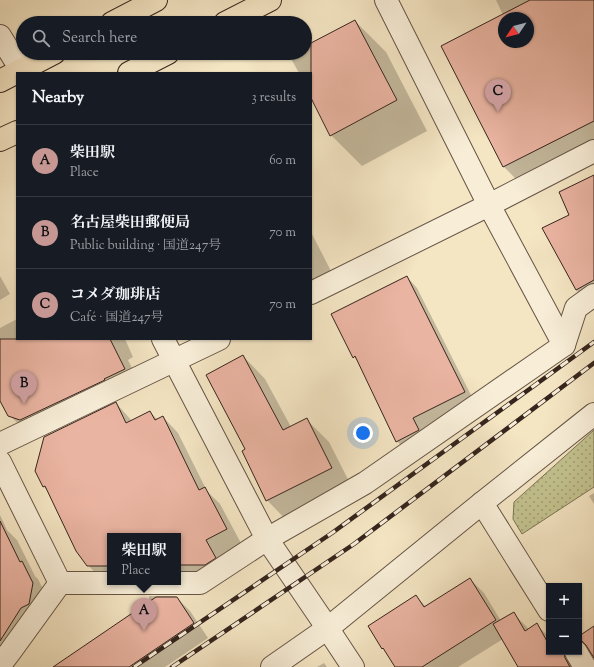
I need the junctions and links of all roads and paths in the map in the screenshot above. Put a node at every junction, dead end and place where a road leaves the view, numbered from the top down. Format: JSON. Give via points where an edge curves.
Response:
{"nodes":[{"id":1,"x":156,"y":0,"type":"edge"},
{"id":2,"x":270,"y":0,"type":"edge"},
{"id":3,"x":386,"y":0,"type":"edge"},
{"id":4,"x":125,"y":16,"type":"edge"},
{"id":5,"x":239,"y":16,"type":"edge"},
{"id":6,"x":0,"y":36,"type":"edge"},
{"id":7,"x":42,"y":60,"type":"edge"},
{"id":8,"x":154,"y":60,"type":"edge"},
{"id":9,"x":22,"y":72,"type":"edge"},
{"id":10,"x":131,"y":72,"type":"edge"},
{"id":11,"x":16,"y":74,"type":"edge"},
{"id":12,"x":0,"y":81,"type":"edge"},
{"id":13,"x":16,"y":132,"type":"edge"},
{"id":14,"x":0,"y":140,"type":"edge"},
{"id":15,"x":594,"y":151,"type":"edge"},
{"id":16,"x":489,"y":205,"type":"junction"},
{"id":17,"x":312,"y":294,"type":"edge"},
{"id":18,"x":594,"y":295,"type":"edge"},
{"id":19,"x":164,"y":340,"type":"edge"},
{"id":20,"x":217,"y":340,"type":"edge"},
{"id":21,"x":564,"y":345,"type":"junction"},
{"id":22,"x":174,"y":361,"type":"junction"},
{"id":23,"x":594,"y":414,"type":"edge"},
{"id":24,"x":0,"y":444,"type":"edge"},
{"id":25,"x":0,"y":462,"type":"edge"},
{"id":26,"x":482,"y":503,"type":"junction"},
{"id":27,"x":267,"y":539,"type":"junction"},
{"id":28,"x":60,"y":583,"type":"junction"},
{"id":29,"x":107,"y":583,"type":"edge"},
{"id":30,"x":181,"y":583,"type":"edge"},
{"id":31,"x":546,"y":605,"type":"edge"},
{"id":32,"x":328,"y":628,"type":"junction"},
{"id":33,"x":578,"y":655,"type":"edge"},
{"id":34,"x":0,"y":665,"type":"edge"},
{"id":35,"x":272,"y":667,"type":"edge"},
{"id":36,"x":353,"y":667,"type":"edge"},
{"id":37,"x":585,"y":667,"type":"edge"}],
"edges":[{"from":1,"to":4,"type":"highway"},
{"from":2,"to":5,"type":"highway"},
{"from":3,"to":16,"type":"street"},
{"from":6,"to":9,"type":"street"},
{"from":7,"to":9,"type":"highway"},
{"from":8,"to":10,"type":"highway"},
{"from":11,"to":12,"type":"highway"},
{"from":13,"to":14,"type":"highway"},
{"from":15,"to":16,"type":"street"},
{"from":16,"to":17,"type":"street"},
{"from":16,"to":21,"type":"street"},
{"from":18,"to":21,"type":"street","via":[[576,308]]},
{"from":19,"to":22,"type":"street"},
{"from":20,"to":22,"type":"street"},
{"from":21,"to":27,"type":"street","via":[[365,483]]},
{"from":22,"to":24,"type":"street"},
{"from":22,"to":27,"type":"street"},
{"from":23,"to":26,"type":"street"},
{"from":25,"to":28,"type":"street"},
{"from":26,"to":31,"type":"street"},
{"from":26,"to":32,"type":"street"},
{"from":27,"to":30,"type":"street","via":[[200,583]]},
{"from":27,"to":32,"type":"street"},
{"from":28,"to":29,"type":"street"},
{"from":28,"to":34,"type":"street"},
{"from":32,"to":35,"type":"street"},
{"from":32,"to":36,"type":"street"},
{"from":33,"to":37,"type":"street"}]}
